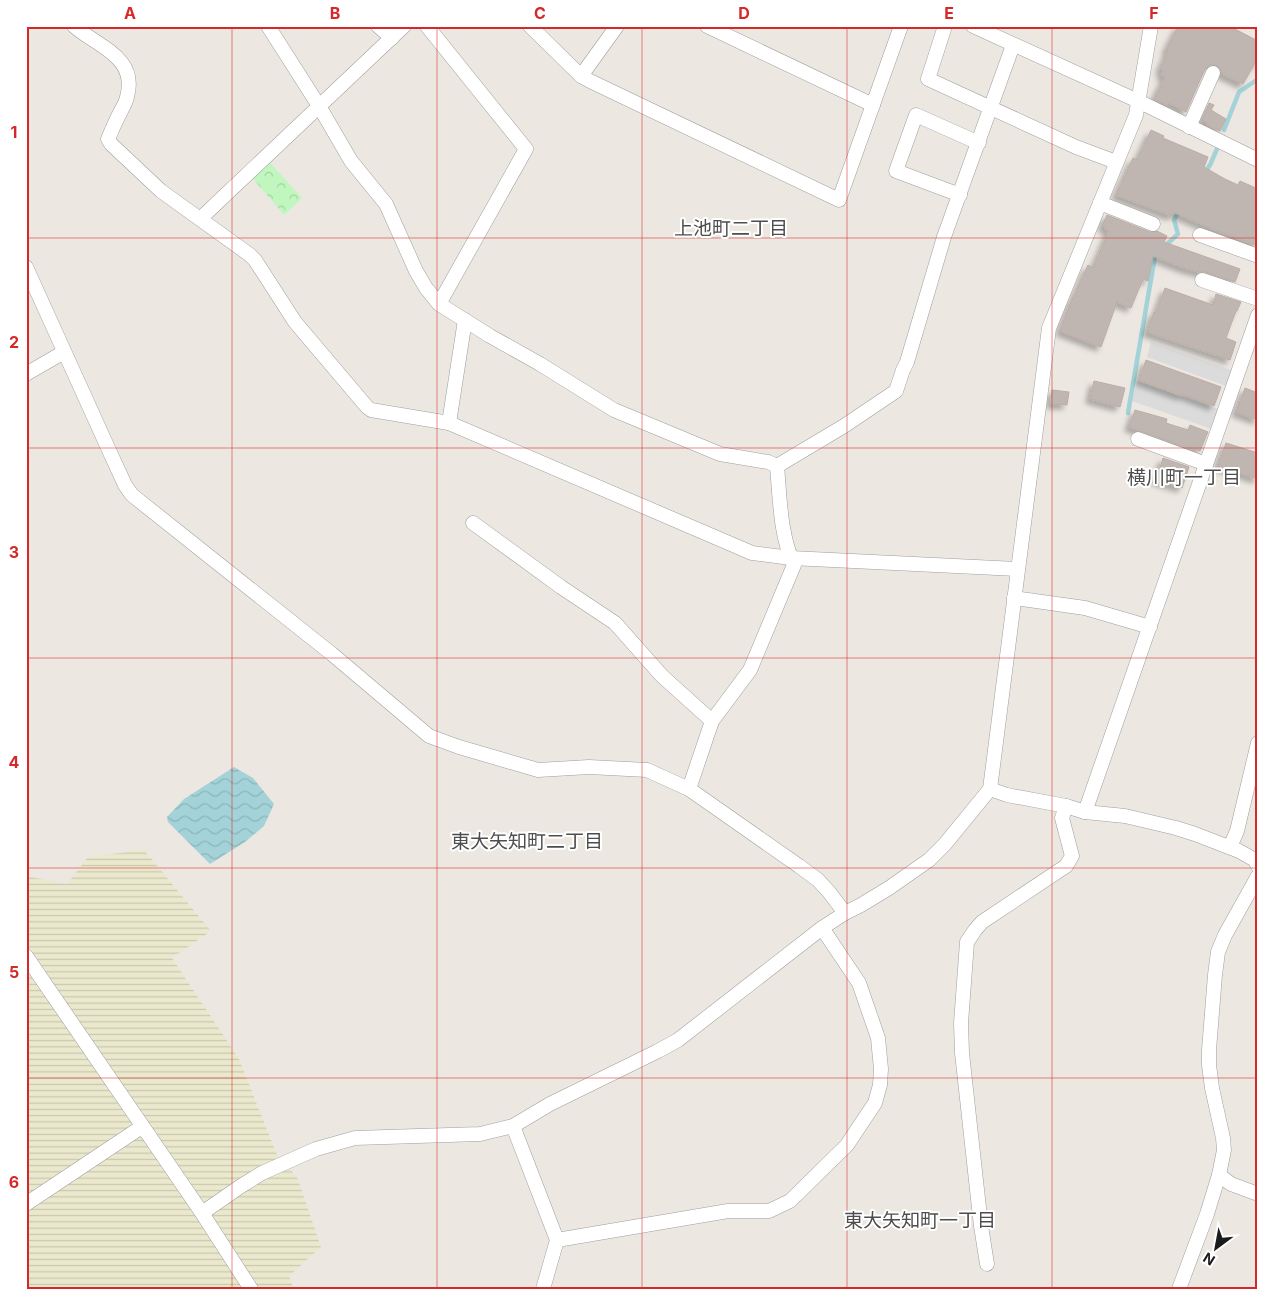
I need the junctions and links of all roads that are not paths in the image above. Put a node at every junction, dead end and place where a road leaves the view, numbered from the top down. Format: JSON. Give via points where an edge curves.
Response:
{"nodes":[{"id":1,"x":74,"y":26,"type":"edge"},
{"id":2,"x":268,"y":26,"type":"edge"},
{"id":3,"x":378,"y":26,"type":"edge"},
{"id":4,"x":404,"y":26,"type":"edge"},
{"id":5,"x":427,"y":26,"type":"edge"},
{"id":6,"x":530,"y":26,"type":"edge"},
{"id":7,"x":617,"y":26,"type":"edge"},
{"id":8,"x":707,"y":26,"type":"edge"},
{"id":9,"x":901,"y":26,"type":"edge"},
{"id":10,"x":945,"y":26,"type":"edge"},
{"id":11,"x":973,"y":26,"type":"edge"},
{"id":12,"x":1151,"y":26,"type":"edge"},
{"id":13,"x":392,"y":38,"type":"junction"},
{"id":14,"x":1013,"y":45,"type":"junction"},
{"id":15,"x":1213,"y":73,"type":"dead end"},
{"id":16,"x":581,"y":76,"type":"junction"},
{"id":17,"x":1138,"y":101,"type":"junction"},
{"id":18,"x":873,"y":104,"type":"junction"},
{"id":19,"x":320,"y":106,"type":"junction"},
{"id":20,"x":991,"y":108,"type":"junction"},
{"id":21,"x":1189,"y":127,"type":"junction"},
{"id":22,"x":979,"y":143,"type":"junction"},
{"id":23,"x":1258,"y":160,"type":"edge"},
{"id":24,"x":1116,"y":162,"type":"junction"},
{"id":25,"x":960,"y":194,"type":"junction"},
{"id":26,"x":1100,"y":203,"type":"junction"},
{"id":27,"x":201,"y":218,"type":"junction"},
{"id":28,"x":1153,"y":224,"type":"dead end"},
{"id":29,"x":1200,"y":235,"type":"dead end"},
{"id":30,"x":1258,"y":256,"type":"edge"},
{"id":31,"x":26,"y":267,"type":"edge"},
{"id":32,"x":1202,"y":280,"type":"dead end"},
{"id":33,"x":1258,"y":299,"type":"edge"},
{"id":34,"x":439,"y":304,"type":"junction"},
{"id":35,"x":1258,"y":315,"type":"edge"},
{"id":36,"x":465,"y":320,"type":"junction"},
{"id":37,"x":64,"y":352,"type":"junction"},
{"id":38,"x":26,"y":374,"type":"edge"},
{"id":39,"x":449,"y":423,"type":"junction"},
{"id":40,"x":1138,"y":439,"type":"dead end"},
{"id":41,"x":1206,"y":464,"type":"junction"},
{"id":42,"x":777,"y":466,"type":"junction"},
{"id":43,"x":473,"y":522,"type":"dead end"},
{"id":44,"x":791,"y":558,"type":"junction"},
{"id":45,"x":1018,"y":569,"type":"junction"},
{"id":46,"x":1014,"y":598,"type":"junction"},
{"id":47,"x":1150,"y":627,"type":"junction"},
{"id":48,"x":712,"y":721,"type":"junction"},
{"id":49,"x":1258,"y":743,"type":"edge"},
{"id":50,"x":689,"y":789,"type":"junction"},
{"id":51,"x":990,"y":789,"type":"junction"},
{"id":52,"x":1066,"y":806,"type":"junction"},
{"id":53,"x":1085,"y":812,"type":"junction"},
{"id":54,"x":1230,"y":848,"type":"junction"},
{"id":55,"x":1258,"y":866,"type":"edge"},
{"id":56,"x":1258,"y":876,"type":"edge"},
{"id":57,"x":845,"y":913,"type":"junction"},
{"id":58,"x":822,"y":928,"type":"junction"},
{"id":59,"x":26,"y":956,"type":"edge"},
{"id":60,"x":514,"y":1126,"type":"junction"},
{"id":61,"x":145,"y":1131,"type":"junction"},
{"id":62,"x":1220,"y":1175,"type":"junction"},
{"id":63,"x":1258,"y":1194,"type":"edge"},
{"id":64,"x":26,"y":1204,"type":"edge"},
{"id":65,"x":200,"y":1210,"type":"junction"},
{"id":66,"x":557,"y":1240,"type":"junction"},
{"id":67,"x":987,"y":1264,"type":"dead end"},
{"id":68,"x":251,"y":1289,"type":"edge"},
{"id":69,"x":543,"y":1289,"type":"edge"},
{"id":70,"x":1179,"y":1289,"type":"edge"}],
"edges":[{"from":1,"to":27,"type":"street","via":[[117,58],[124,65],[129,79],[127,97],[108,139],[111,144],[162,190]]},
{"from":2,"to":19,"type":"street"},
{"from":3,"to":13,"type":"street"},
{"from":4,"to":13,"type":"street"},
{"from":5,"to":34,"type":"street","via":[[526,149]]},
{"from":6,"to":16,"type":"street"},
{"from":7,"to":16,"type":"street"},
{"from":8,"to":18,"type":"street"},
{"from":9,"to":18,"type":"street"},
{"from":10,"to":20,"type":"street","via":[[928,79]]},
{"from":11,"to":14,"type":"street"},
{"from":12,"to":17,"type":"street"},
{"from":13,"to":19,"type":"street"},
{"from":14,"to":17,"type":"street"},
{"from":14,"to":20,"type":"street"},
{"from":15,"to":21,"type":"street"},
{"from":16,"to":18,"type":"street","via":[[839,200]]},
{"from":17,"to":21,"type":"street"},
{"from":17,"to":24,"type":"street","via":[[1136,115]]},
{"from":19,"to":27,"type":"street"},
{"from":19,"to":34,"type":"street","via":[[351,161],[386,204],[416,271]]},
{"from":20,"to":22,"type":"street"},
{"from":20,"to":24,"type":"street"},
{"from":21,"to":23,"type":"street"},
{"from":22,"to":25,"type":"street"},
{"from":22,"to":25,"type":"street","via":[[916,115],[896,171]]},
{"from":24,"to":26,"type":"street"},
{"from":25,"to":42,"type":"street","via":[[896,391]]},
{"from":26,"to":28,"type":"street"},
{"from":26,"to":45,"type":"street","via":[[1049,328]]},
{"from":27,"to":39,"type":"street","via":[[255,260],[295,322],[367,407]]},
{"from":29,"to":30,"type":"street"},
{"from":31,"to":37,"type":"street"},
{"from":32,"to":33,"type":"street"},
{"from":34,"to":36,"type":"street"},
{"from":35,"to":41,"type":"street"},
{"from":36,"to":39,"type":"street"},
{"from":36,"to":42,"type":"street","via":[[614,410],[720,454]]},
{"from":37,"to":38,"type":"street"},
{"from":37,"to":50,"type":"street","via":[[132,495],[312,637],[428,736],[538,770],[589,767],[647,770]]},
{"from":39,"to":44,"type":"street","via":[[742,550]]},
{"from":40,"to":41,"type":"street"},
{"from":41,"to":47,"type":"street"},
{"from":42,"to":44,"type":"street","via":[[784,532]]},
{"from":43,"to":48,"type":"street","via":[[615,622],[662,676]]},
{"from":44,"to":45,"type":"street"},
{"from":44,"to":48,"type":"street","via":[[794,565],[750,670]]},
{"from":45,"to":46,"type":"street"},
{"from":46,"to":47,"type":"street","via":[[1086,608]]},
{"from":46,"to":51,"type":"street"},
{"from":47,"to":53,"type":"street"},
{"from":48,"to":50,"type":"street"},
{"from":49,"to":54,"type":"street","via":[[1238,831]]},
{"from":50,"to":57,"type":"street","via":[[818,880]]},
{"from":51,"to":52,"type":"street"},
{"from":51,"to":57,"type":"street","via":[[929,860]]},
{"from":52,"to":53,"type":"street"},
{"from":52,"to":67,"type":"street","via":[[1062,818],[1072,856],[1066,866],[982,922],[968,942],[961,1023],[962,1053]]},
{"from":53,"to":54,"type":"street","via":[[1126,816],[1176,828]]},
{"from":54,"to":55,"type":"street","via":[[1255,860]]},
{"from":56,"to":62,"type":"street","via":[[1224,935],[1216,960],[1209,1065],[1223,1138]]},
{"from":57,"to":58,"type":"street"},
{"from":58,"to":60,"type":"street","via":[[678,1040],[550,1104]]},
{"from":58,"to":66,"type":"street","via":[[860,983],[878,1038],[882,1069],[875,1103],[847,1145],[790,1201],[769,1211],[728,1211]]},
{"from":59,"to":61,"type":"street"},
{"from":60,"to":65,"type":"street","via":[[480,1134],[355,1138],[292,1159],[240,1186],[205,1211]]},
{"from":60,"to":66,"type":"street"},
{"from":61,"to":64,"type":"street","via":[[140,1128]]},
{"from":61,"to":65,"type":"street"},
{"from":62,"to":63,"type":"street","via":[[1231,1184]]},
{"from":62,"to":70,"type":"street"},
{"from":65,"to":68,"type":"street"},
{"from":66,"to":69,"type":"street"}]}
